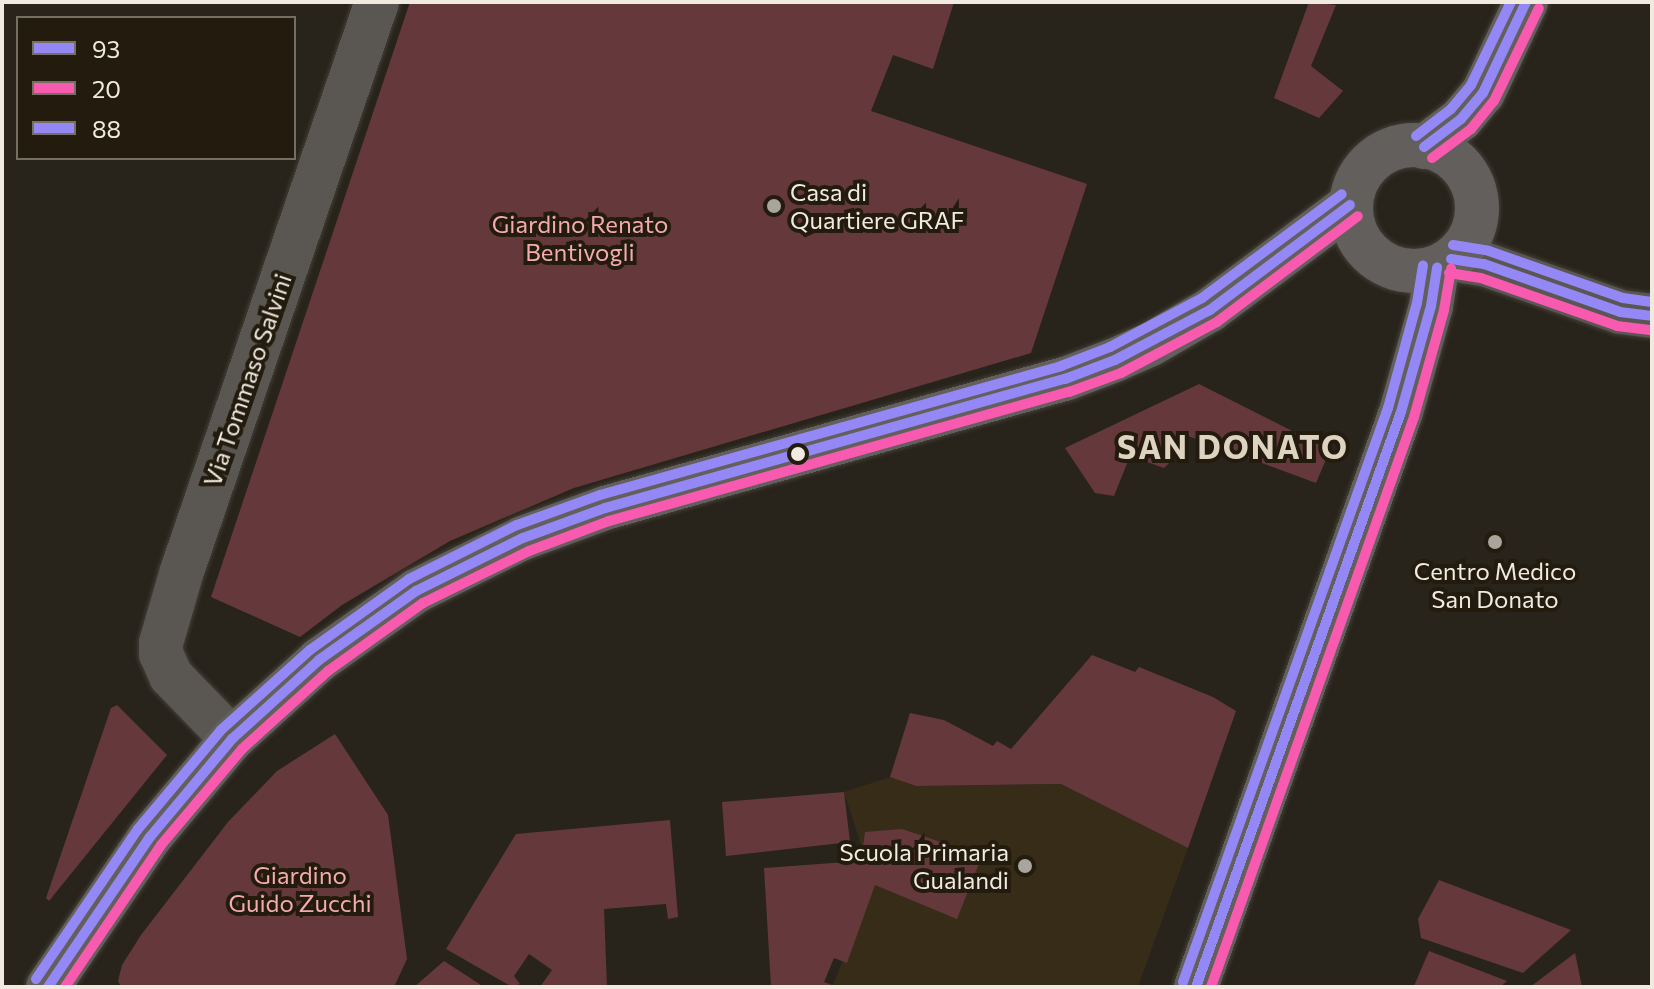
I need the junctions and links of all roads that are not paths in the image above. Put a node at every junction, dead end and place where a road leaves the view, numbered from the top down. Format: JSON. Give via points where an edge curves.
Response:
{"nodes":[{"id":1,"x":377,"y":2,"type":"edge"},
{"id":2,"x":1526,"y":2,"type":"edge"},
{"id":3,"x":1424,"y":147,"type":"junction"},
{"id":4,"x":1350,"y":205,"type":"junction"},
{"id":5,"x":1444,"y":263,"type":"junction"},
{"id":6,"x":1652,"y":316,"type":"edge"},
{"id":7,"x":232,"y":739,"type":"junction"},
{"id":8,"x":48,"y":987,"type":"edge"},
{"id":9,"x":1196,"y":987,"type":"edge"}],
"edges":[{"from":1,"to":7,"type":"street","name":"Via Tommaso Salvini","via":[[161,643],[171,676]]},
{"from":2,"to":3,"type":"main road","via":[[1483,93],[1461,119]]},
{"from":3,"to":4,"type":"main road","via":[[1382,154],[1360,176]]},
{"from":3,"to":5,"type":"main road","via":[[1446,154],[1463,170],[1477,207],[1465,247]]},
{"from":4,"to":5,"type":"main road","via":[[1352,226],[1372,256],[1404,271]]},
{"from":4,"to":7,"type":"main road","via":[[1210,310],[1115,360],[1052,383],[605,508],[463,565],[369,622]]},
{"from":5,"to":6,"type":"street","via":[[1484,264],[1620,312]]},
{"from":5,"to":9,"type":"main road","via":[[1401,412]]},
{"from":7,"to":8,"type":"main road","via":[[142,848]]}]}
